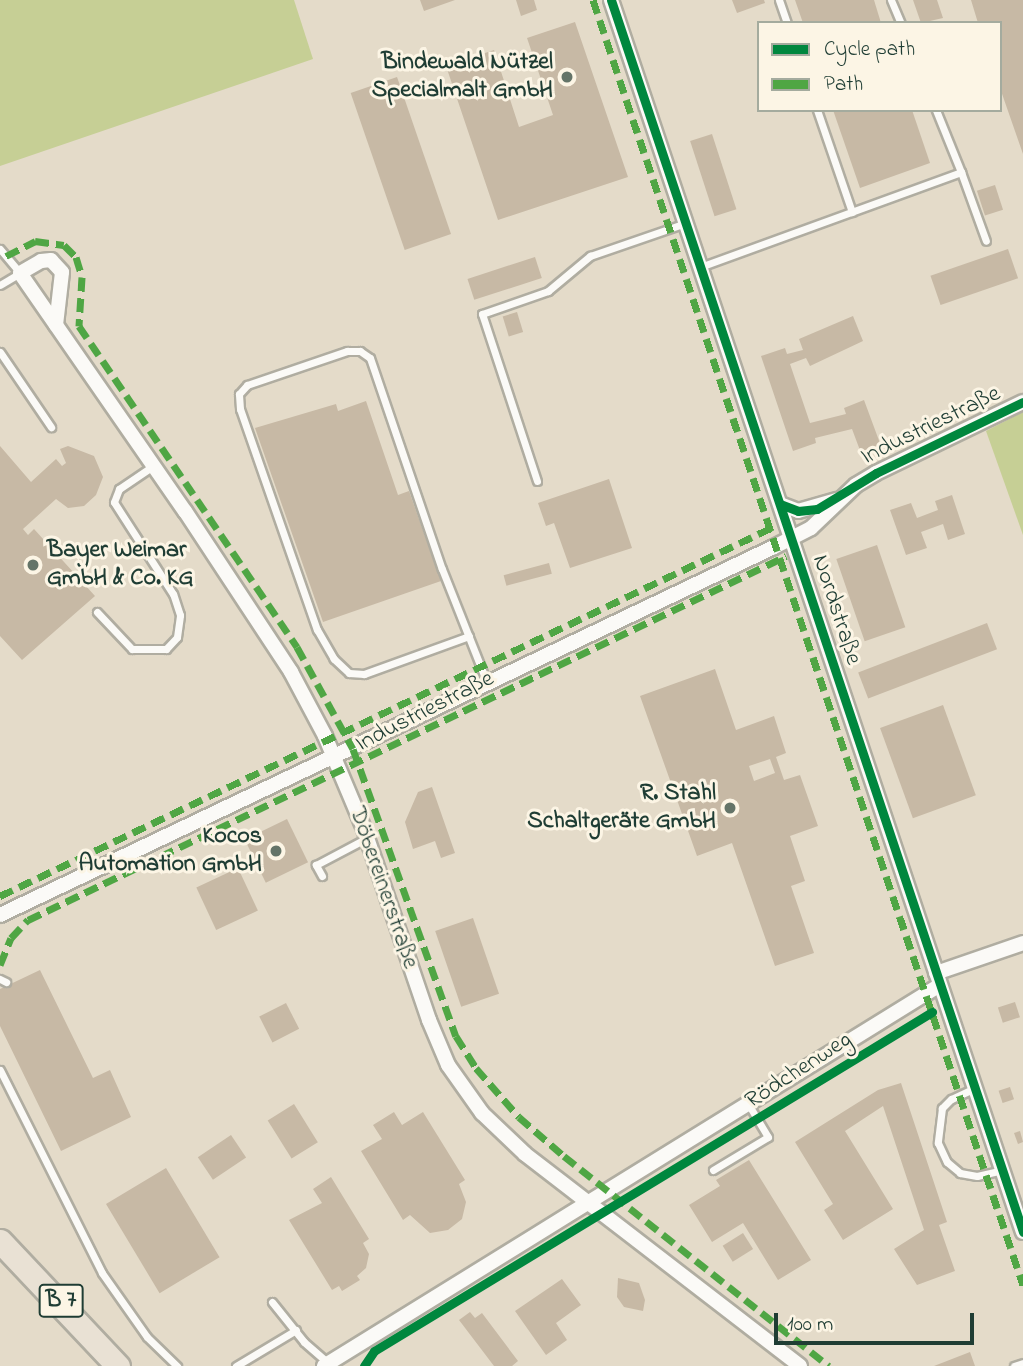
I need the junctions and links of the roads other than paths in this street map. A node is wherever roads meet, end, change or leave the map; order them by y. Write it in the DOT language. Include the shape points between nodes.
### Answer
graph roads {
  1 [pos="611,0"];
  2 [pos="779,0"];
  3 [pos="891,0"];
  4 [pos="785,21"];
  5 [pos="900,21"];
  6 [pos="818,112"];
  7 [pos="937,112"];
  8 [pos="961,172"];
  9 [pos="852,212"];
  10 [pos="686,223"];
  11 [pos="986,241"];
  12 [pos="0,249"];
  13 [pos="700,267"];
  14 [pos="20,273"];
  15 [pos="0,285"];
  16 [pos="56,324"];
  17 [pos="0,352"];
  18 [pos="1023,402"];
  19 [pos="51,427"];
  20 [pos="154,465"];
  21 [pos="537,481"];
  22 [pos="842,498"];
  23 [pos="780,504"];
  24 [pos="791,537"];
  25 [pos="97,612"];
  26 [pos="469,636"];
  27 [pos="486,680"];
  28 [pos="337,757"];
  29 [pos="368,838"];
  30 [pos="322,876"];
  31 [pos="0,915"];
  32 [pos="1023,943"];
  33 [pos="938,979"];
  34 [pos="0,1070"];
  35 [pos="975,1088"];
  36 [pos="748,1104"];
  37 [pos="713,1170"];
  38 [pos="1002,1170"];
  39 [pos="590,1205"];
  40 [pos="1023,1233"];
  41 [pos="0,1241"];
  42 [pos="272,1302"];
  43 [pos="296,1331"];
  44 [pos="332,1363"];
  45 [pos="1023,1363"];
  46 [pos="118,1366"];
  47 [pos="177,1366"];
  48 [pos="236,1366"];
  49 [pos="800,1366"];
  50 [pos="1014,1366"];
  1 -- 10 [label="street, Nordstraße"];
  2 -- 4 [label="lane"];
  3 -- 5 [label="lane"];
  6 -- 9 [label="lane"];
  7 -- 8 [label="lane"];
  8 -- 9 [label="lane"];
  8 -- 11 [label="lane"];
  9 -- 13 [label="lane"];
  10 -- 13 [label="street, Nordstraße"];
  10 -- 21 [label="lane" via="590,256 548,291 482,314"];
  12 -- 14 [label="lane"];
  13 -- 23 [label="street, Nordstraße"];
  14 -- 15 [label="lane"];
  14 -- 16 [label="street, Döbereinerstraße"];
  14 -- 16 [label="street" via="41,261 58,266 63,278"];
  16 -- 20 [label="street, Döbereinerstraße"];
  17 -- 19 [label="lane"];
  18 -- 22 [label="street, Industriestraße" via="876,473"];
  20 -- 25 [label="lane" via="119,489 114,502 173,594 180,615 177,637 166,649 132,649"];
  20 -- 28 [label="street, Döbereinerstraße" via="291,672"];
  22 -- 23 [label="street, Industriestraße" via="798,511"];
  22 -- 24 [label="street, Industriestraße" via="829,514"];
  23 -- 24 [label="street, Nordstraße"];
  24 -- 27 [label="street, Industriestraße"];
  24 -- 33 [label="street, Nordstraße"];
  26 -- 26 [label="lane" via="364,674 349,673 334,659 317,630 240,409 239,394 247,385 347,351 360,351 370,358"];
  26 -- 27 [label="lane"];
  27 -- 28 [label="street, Industriestraße"];
  28 -- 29 [label="street, Döbereinerstraße"];
  28 -- 31 [label="street, Industriestraße"];
  29 -- 30 [label="lane" via="316,865"];
  29 -- 39 [label="street, Döbereinerstraße" via="448,1065 482,1113"];
  32 -- 33 [label="street, Rödchenweg"];
  33 -- 35 [label="street, Nordstraße"];
  33 -- 36 [label="street, Rödchenweg"];
  34 -- 47 [label="lane" via="102,1273 147,1337"];
  35 -- 38 [label="street, Nordstraße"];
  35 -- 38 [label="lane" via="942,1108 937,1143 947,1162 960,1173 977,1176"];
  36 -- 37 [label="lane" via="768,1137"];
  36 -- 39 [label="street, Rödchenweg"];
  38 -- 40 [label="street, Nordstraße"];
  39 -- 44 [label="street, Rödchenweg"];
  39 -- 49 [label="street, Döbereinerstraße"];
  41 -- 46 [label="main road, B 7"];
  42 -- 43 [label="lane"];
  43 -- 44 [label="lane"];
  43 -- 48 [label="lane"];
  45 -- 50 [label="lane"];
}
